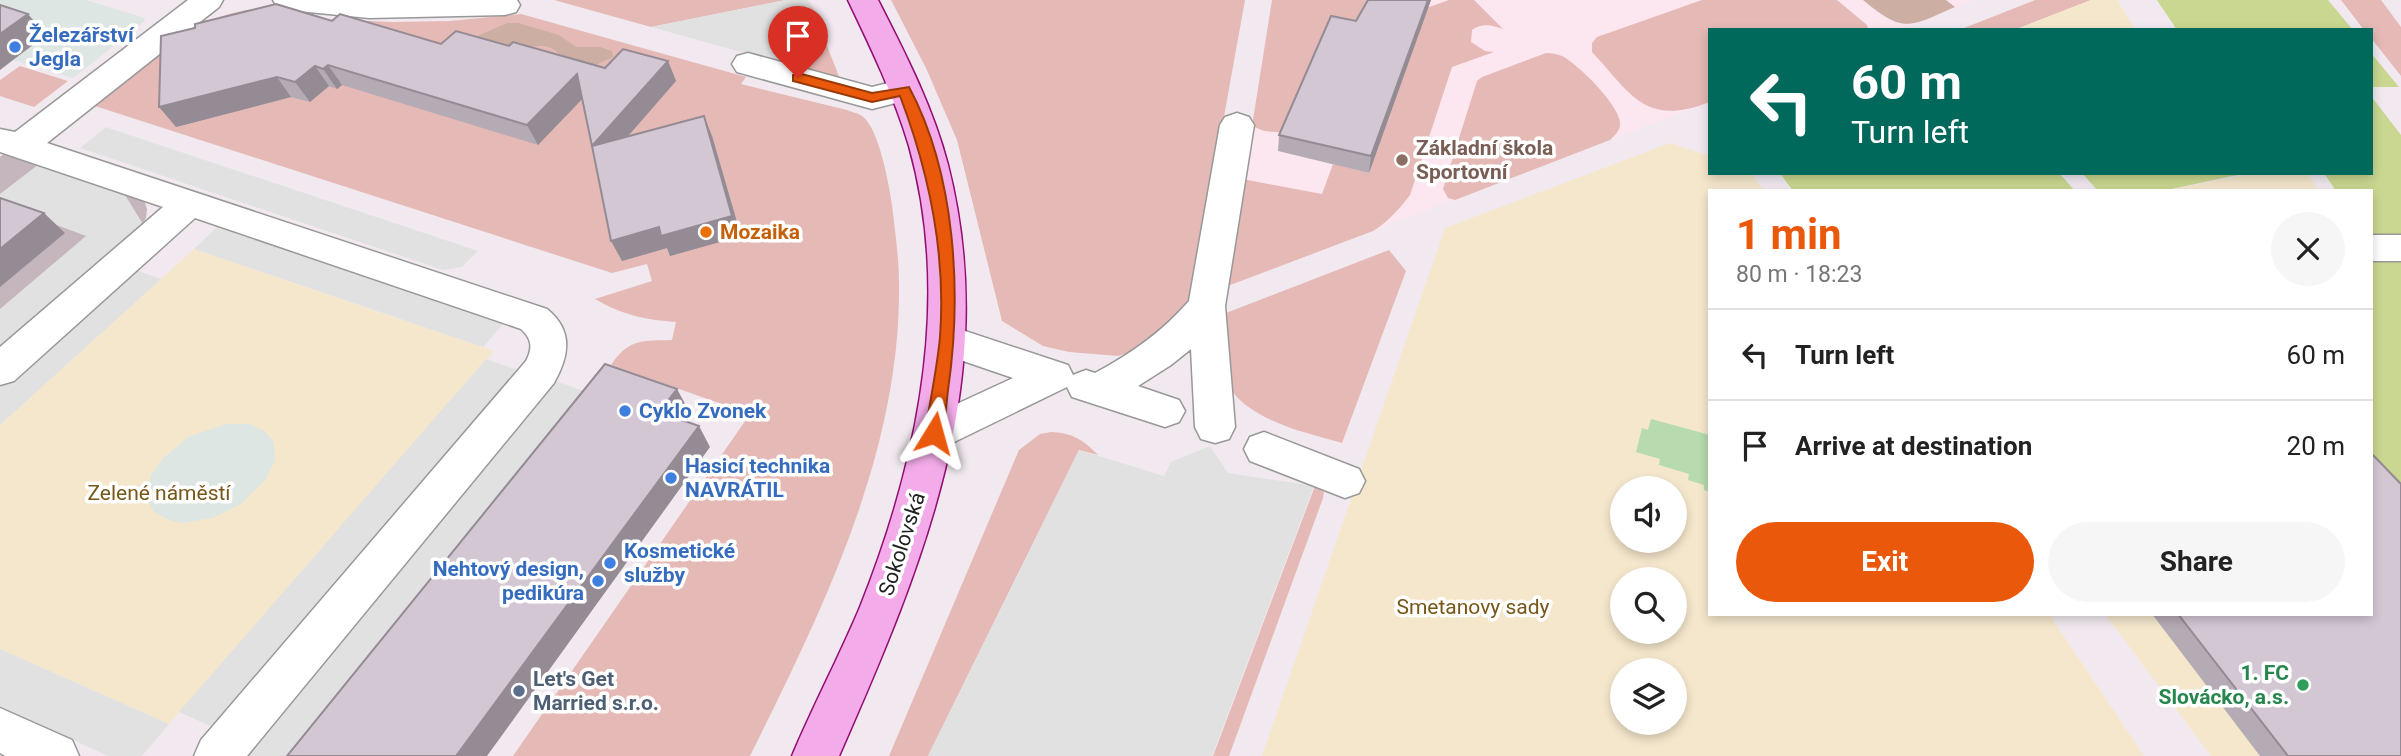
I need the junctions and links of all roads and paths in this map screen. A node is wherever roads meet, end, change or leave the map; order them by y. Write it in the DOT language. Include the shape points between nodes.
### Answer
graph roads {
  1 [pos="208,0"];
  2 [pos="288,0"];
  3 [pos="863,0"];
  4 [pos="505,5"];
  5 [pos="748,64"];
  6 [pos="888,94"];
  7 [pos="1237,125"];
  8 [pos="10,143"];
  9 [pos="191,202"];
  10 [pos="2373,248"];
  11 [pos="2401,248"];
  12 [pos="1207,306"];
  13 [pos="947,340"];
  14 [pos="0,370"];
  15 [pos="1054,376"];
  16 [pos="1098,390"];
  17 [pos="1165,411"];
  18 [pos="1215,428"];
  19 [pos="934,433"];
  20 [pos="1264,449"];
  21 [pos="1345,481"];
  22 [pos="0,730"];
  23 [pos="56,756"];
  24 [pos="217,756"];
  25 [pos="815,756"];
  1 -- 8 [label="street"];
  2 -- 4 [label="street" via="325,7 405,10"];
  3 -- 6 [label="main road, Sokolovská"];
  5 -- 6 [label="street"];
  6 -- 13 [label="main road, Sokolovská" via="924,141 938,197 947,269"];
  7 -- 12 [label="street"];
  8 -- 9 [label="street"];
  9 -- 14 [label="street"];
  9 -- 24 [label="street" via="534,318 544,328 551,351 540,372"];
  10 -- 11 [label="street"];
  12 -- 16 [label="street" via="1164,353"];
  12 -- 18 [label="street"];
  13 -- 15 [label="street"];
  13 -- 19 [label="main road, Sokolovská"];
  15 -- 16 [label="street"];
  15 -- 19 [label="street"];
  16 -- 17 [label="street"];
  19 -- 25 [label="main road, Sokolovská" via="890,584"];
  20 -- 21 [label="street"];
  22 -- 23 [label="street"];
}
